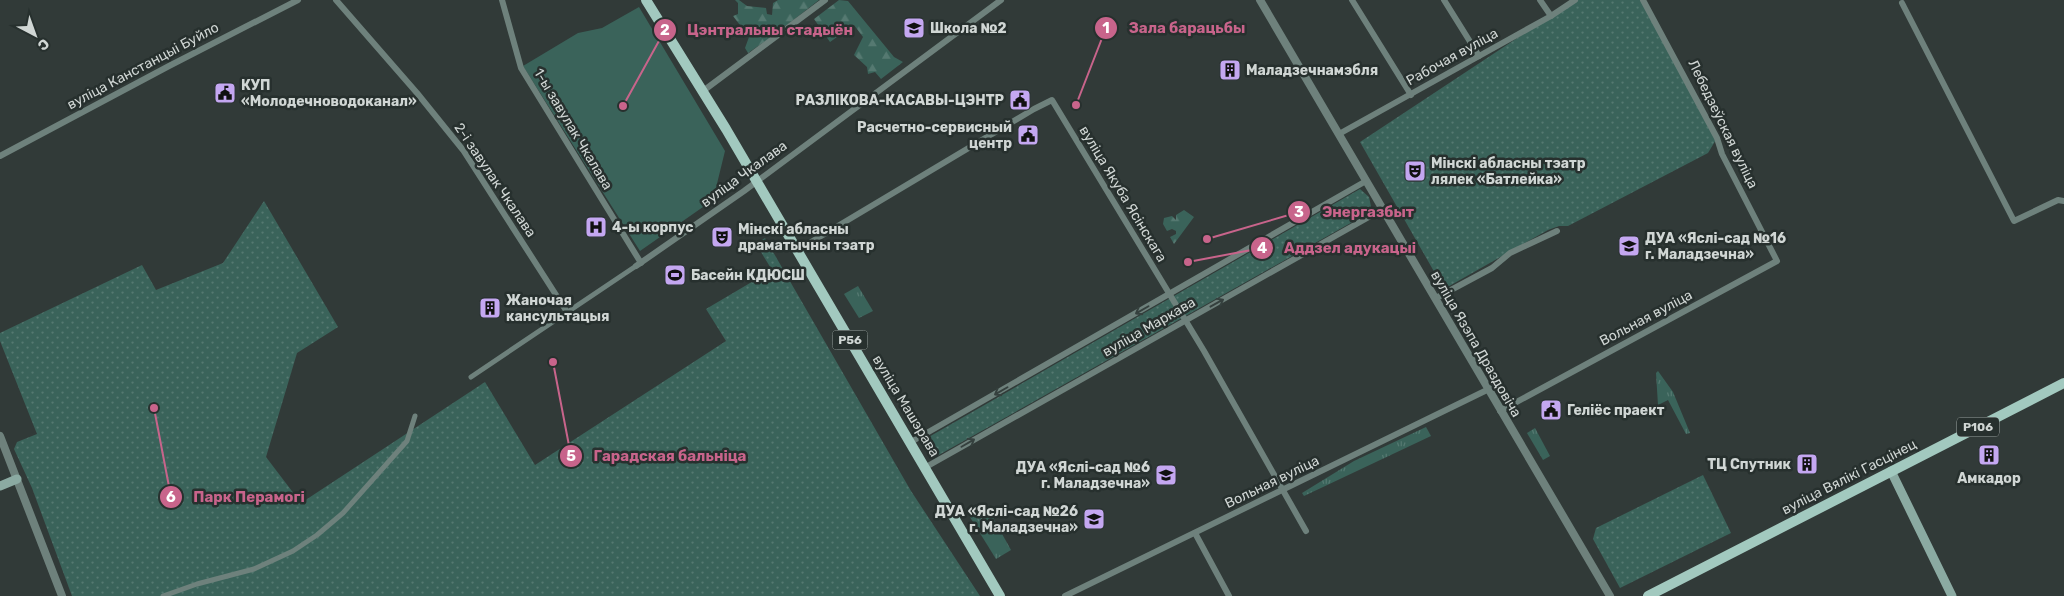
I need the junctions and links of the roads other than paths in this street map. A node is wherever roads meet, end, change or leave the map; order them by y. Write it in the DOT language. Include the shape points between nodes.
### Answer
graph roads {
  1 [pos="298,0"];
  2 [pos="336,0"];
  3 [pos="502,0"];
  4 [pos="646,0"];
  5 [pos="825,0"];
  6 [pos="1001,0"];
  7 [pos="1260,0"];
  8 [pos="1352,0"];
  9 [pos="1444,0"];
  10 [pos="1540,0"];
  11 [pos="1575,0"];
  12 [pos="1643,0"];
  13 [pos="1902,3"];
  14 [pos="1551,16"];
  15 [pos="1479,56"];
  16 [pos="703,91"];
  17 [pos="1411,95"];
  18 [pos="1339,134"];
  19 [pos="0,156"];
  20 [pos="1366,181"];
  21 [pos="756,182"];
  22 [pos="2064,201"];
  23 [pos="1383,209"];
  24 [pos="1557,231"];
  25 [pos="796,251"];
  26 [pos="1778,261"];
  27 [pos="638,264"];
  28 [pos="1169,295"];
  29 [pos="1436,298"];
  30 [pos="567,312"];
  31 [pos="1185,321"];
  32 [pos="472,377"];
  33 [pos="2064,383"];
  34 [pos="1489,390"];
  35 [pos="1500,410"];
  36 [pos="415,416"];
  37 [pos="0,436"];
  38 [pos="911,442"];
  39 [pos="926,467"];
  40 [pos="1892,471"];
  41 [pos="17,479"];
  42 [pos="0,486"];
  43 [pos="1284,490"];
  44 [pos="1306,532"];
  45 [pos="1195,533"];
  46 [pos="62,596"];
  47 [pos="163,596"];
  48 [pos="1000,596"];
  49 [pos="1065,596"];
  50 [pos="1230,596"];
  51 [pos="1610,596"];
  52 [pos="1648,596"];
  53 [pos="1952,596"];
  1 -- 19 [label="street, вуліца Канстанцыі Буйло"];
  2 -- 30 [label="street, 2-і завулак Чкалава" via="463,150"];
  3 -- 27 [label="street, 1-ы завулак Чкалава" via="521,68"];
  4 -- 16 [label="main road, вуліца Машэрава / Р56"];
  5 -- 16 [label="street"];
  6 -- 21 [label="street, вуліца Чкалава"];
  7 -- 18 [label="street, вуліца Язэпа Драздовіча"];
  8 -- 17 [label="street"];
  9 -- 15 [label="street"];
  10 -- 14 [label="street"];
  11 -- 14 [label="street, Рабочая вуліца"];
  12 -- 26 [label="street, Лебедзеўская вуліца"];
  13 -- 22 [label="street" via="2014,222 2058,200"];
  14 -- 15 [label="street, Рабочая вуліца"];
  15 -- 17 [label="street, Рабочая вуліца"];
  16 -- 21 [label="main road, вуліца Машэрава / Р56"];
  17 -- 18 [label="street, Рабочая вуліца"];
  18 -- 20 [label="street, вуліца Язэпа Драздовіча"];
  20 -- 23 [label="street, вуліца Язэпа Драздовіча"];
  20 -- 28 [label="street, вуліца Маркава"];
  21 -- 25 [label="main road, вуліца Машэрава / Р56"];
  21 -- 27 [label="street, вуліца Чкалава"];
  23 -- 29 [label="street, вуліца Язэпа Драздовіча"];
  31 -- 23 [label="street, вуліца Маркава, one-way"];
  24 -- 29 [label="street" via="1510,252 1492,268"];
  25 -- 28 [label="street, вуліца Якуба Ясінскага" via="1052,100"];
  25 -- 38 [label="main road, вуліца Машэрава / Р56"];
  26 -- 35 [label="street, Вольная вуліца"];
  27 -- 30 [label="street, вуліца Чкалава"];
  28 -- 31 [label="street, вуліца Якуба Ясінскага"];
  28 -- 38 [label="street, вуліца Маркава, one-way"];
  29 -- 34 [label="street, вуліца Язэпа Драздовіча"];
  30 -- 32 [label="street, вуліца Чкалава"];
  39 -- 31 [label="street, вуліца Маркава, one-way"];
  31 -- 43 [label="street, вуліца Якуба Ясінскага"];
  33 -- 40 [label="main road, вуліца Вялікі Гасцінец / Р106"];
  34 -- 35 [label="street, вуліца Язэпа Драздовіча"];
  34 -- 43 [label="street, Вольная вуліца"];
  35 -- 51 [label="street, вуліца Язэпа Драздовіча"];
  36 -- 47 [label="street" via="407,441 343,513 317,535 293,552 254,569"];
  37 -- 41 [label="street"];
  38 -- 39 [label="main road, вуліца Машэрава / Р56"];
  39 -- 48 [label="main road, вуліца Машэрава / Р56"];
  40 -- 52 [label="main road, вуліца Вялікі Гасцінец / Р106"];
  40 -- 53 [label="main road"];
  41 -- 42 [label="main road"];
  41 -- 46 [label="street"];
  43 -- 44 [label="street, вуліца Якуба Ясінскага"];
  43 -- 45 [label="street, Вольная вуліца"];
  45 -- 49 [label="street, Вольная вуліца"];
  45 -- 50 [label="street"];
}
